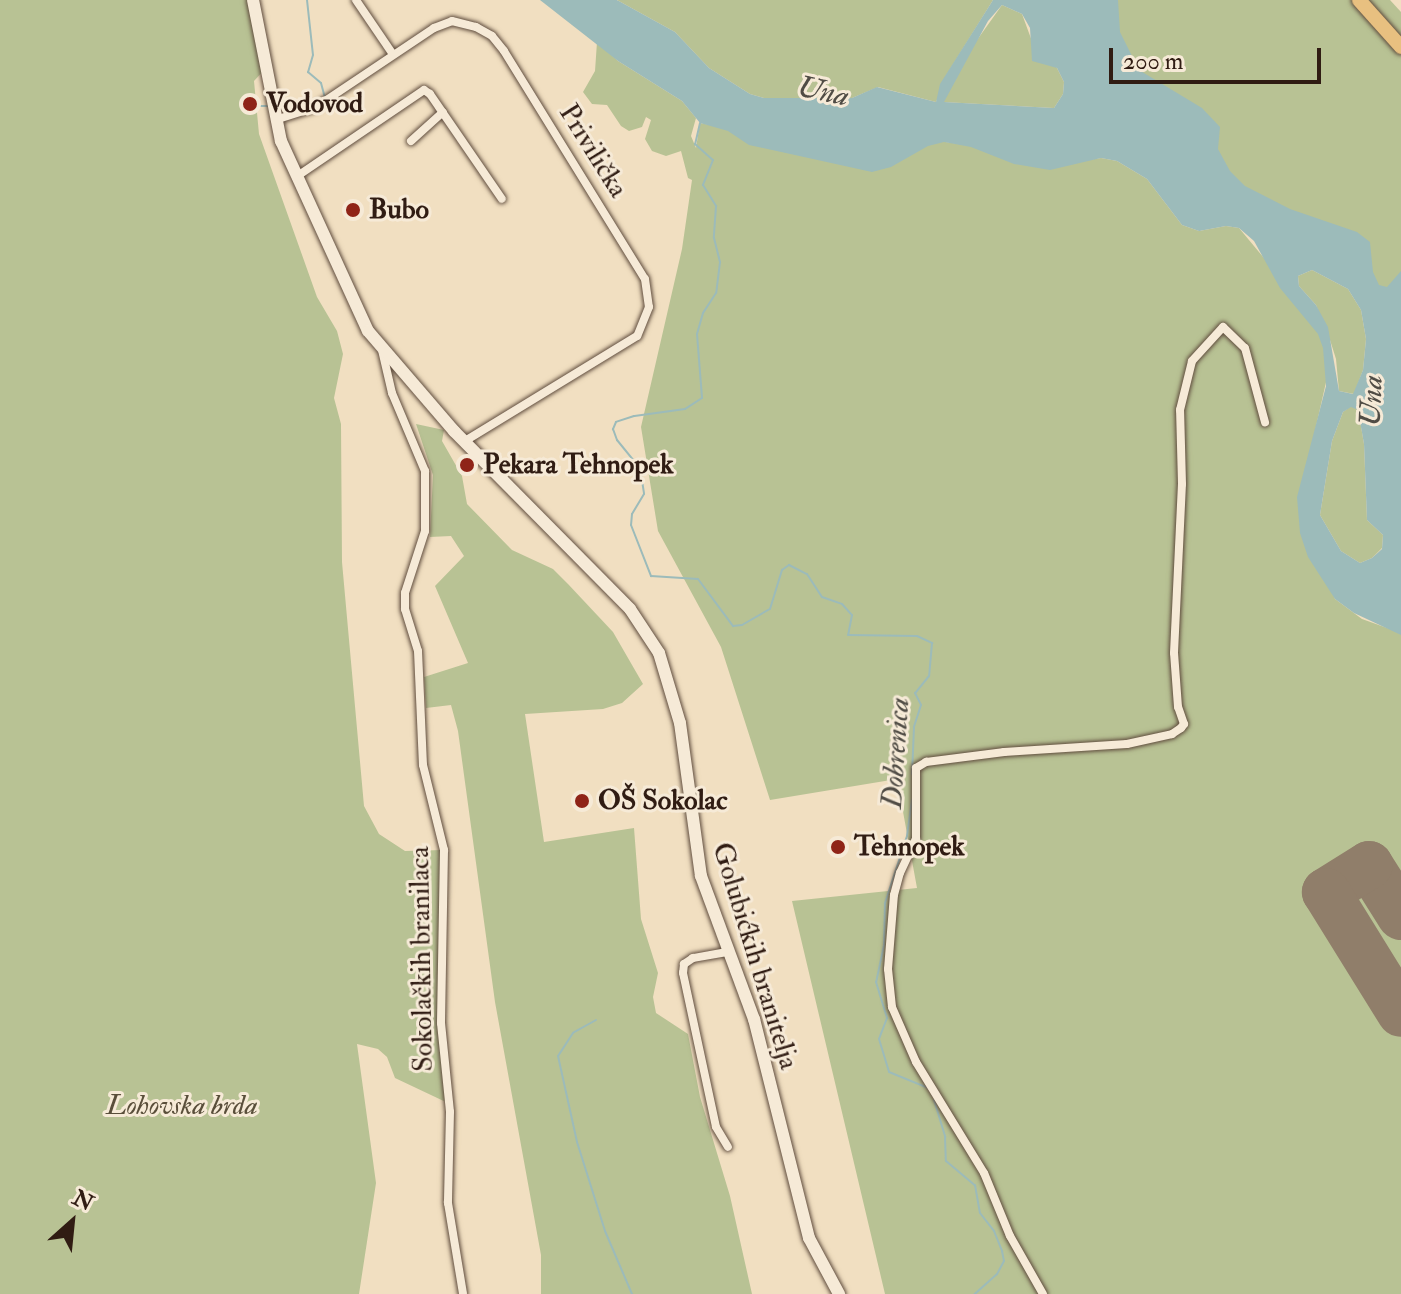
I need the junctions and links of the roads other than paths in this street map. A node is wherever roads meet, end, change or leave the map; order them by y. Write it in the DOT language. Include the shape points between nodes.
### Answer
graph roads {
  1 [pos="253,0"];
  2 [pos="356,0"];
  3 [pos="1359,0"];
  4 [pos="1401,47"];
  5 [pos="392,53"];
  6 [pos="443,112"];
  7 [pos="275,120"];
  8 [pos="411,141"];
  9 [pos="295,177"];
  10 [pos="502,199"];
  11 [pos="382,349"];
  12 [pos="1265,422"];
  13 [pos="465,441"];
  14 [pos="727,952"];
  15 [pos="728,1147"];
  16 [pos="463,1294"];
  17 [pos="839,1294"];
  18 [pos="1043,1294"];
  1 -- 7 [label="street, Golubićkih branitelja"];
  2 -- 5 [label="street"];
  3 -- 4 [label="main road"];
  5 -- 7 [label="street, Privilička" via="316,107"];
  5 -- 13 [label="street, Privilička" via="452,21 469,23 492,36 649,289 646,319 630,342"];
  6 -- 8 [label="street"];
  6 -- 9 [label="street" via="430,94 419,92"];
  6 -- 10 [label="street"];
  7 -- 9 [label="street, Golubićkih branitelja"];
  9 -- 11 [label="street, Golubićkih branitelja" via="362,319"];
  11 -- 13 [label="street, Golubićkih branitelja"];
  11 -- 16 [label="street, Sokolačkih branilaca" via="386,374 425,471 425,531 405,609 418,651 423,765 444,850 441,1023 451,1113 448,1203"];
  12 -- 18 [label="street" via="1245,348 1223,327 1192,361 1180,410 1174,653 1184,724 1179,731 1127,744 1004,752 926,762 916,768 916,839 894,895 888,969 892,1007 916,1062 984,1173 1010,1236"];
  13 -- 14 [label="street, Golubićkih branitelja" via="620,598 659,653 680,723 701,876"];
  14 -- 15 [label="street" via="693,958 684,964 683,973 716,1127"];
  14 -- 17 [label="street, Golubićkih branitelja" via="754,1019 809,1238"];
}
